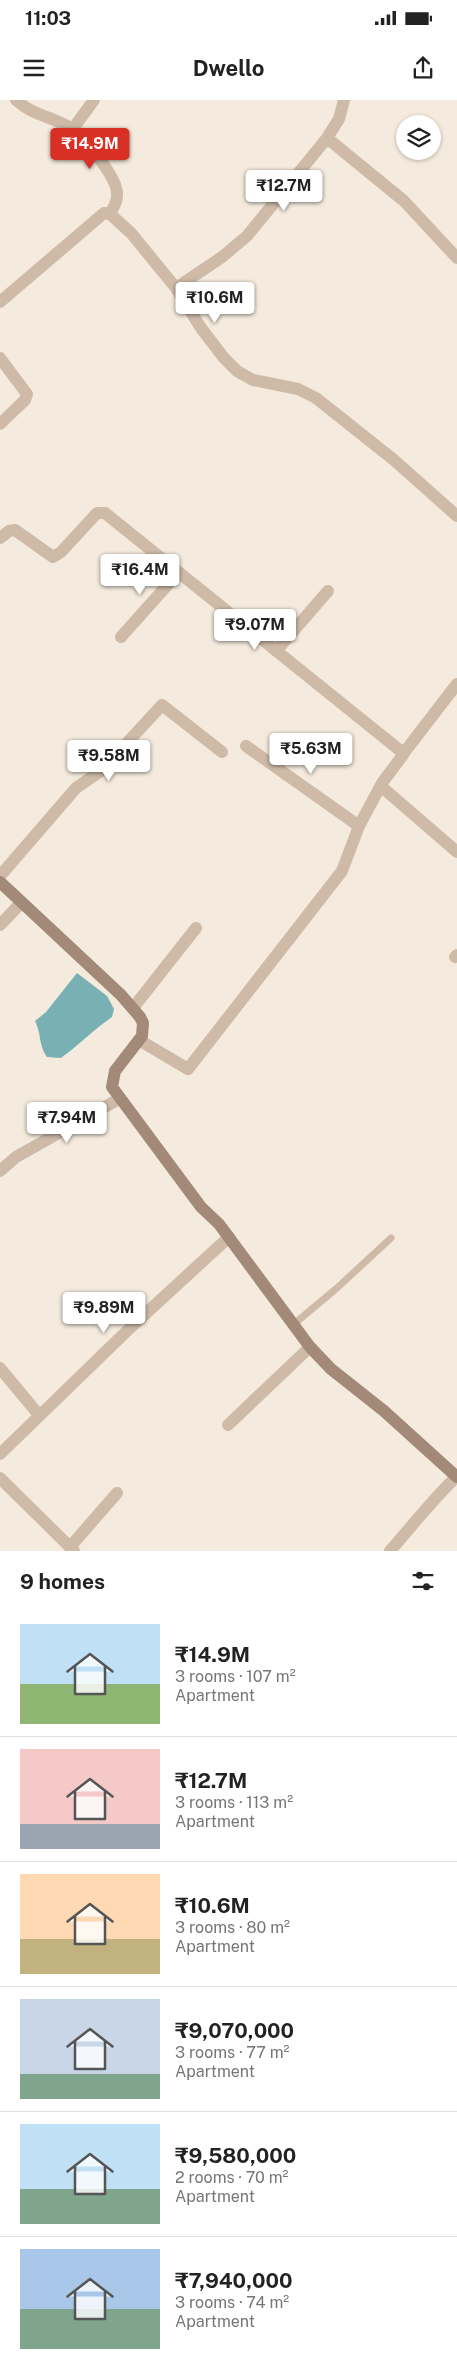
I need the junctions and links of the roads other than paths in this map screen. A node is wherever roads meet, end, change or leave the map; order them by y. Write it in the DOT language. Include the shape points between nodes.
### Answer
graph roads {
  1 [pos="16,100"];
  2 [pos="94,100"];
  3 [pos="344,100"];
  4 [pos="72,130"];
  5 [pos="327,138"];
  6 [pos="110,214"];
  7 [pos="457,258"];
  8 [pos="176,288"];
  9 [pos="0,302"];
  10 [pos="0,358"];
  11 [pos="0,424"];
  12 [pos="457,516"];
  13 [pos="0,538"];
  14 [pos="179,572"];
  15 [pos="328,591"];
  16 [pos="121,636"];
  17 [pos="276,651"];
  18 [pos="457,684"];
  19 [pos="246,746"];
  20 [pos="222,752"];
  21 [pos="403,754"];
  22 [pos="381,785"];
  23 [pos="359,826"];
  24 [pos="457,852"];
  25 [pos="0,876"];
  26 [pos="0,882"];
  27 [pos="21,903"];
  28 [pos="0,925"];
  29 [pos="196,928"];
  30 [pos="133,1008"];
  31 [pos="139,1040"];
  32 [pos="120,1098"];
  33 [pos="0,1171"];
  34 [pos="229,1237"];
  35 [pos="391,1238"];
  36 [pos="294,1324"];
  37 [pos="310,1347"];
  38 [pos="0,1368"];
  39 [pos="39,1415"];
  40 [pos="228,1425"];
  41 [pos="0,1454"];
  42 [pos="457,1477"];
  43 [pos="0,1478"];
  44 [pos="117,1493"];
  45 [pos="72,1549"];
  46 [pos="390,1551"];
  1 -- 4 [label="street" via="39,116"];
  2 -- 4 [label="street"];
  3 -- 5 [label="street" via="339,119"];
  4 -- 6 [label="street" via="113,180 118,197"];
  5 -- 7 [label="street" via="404,201"];
  5 -- 8 [label="street" via="247,236"];
  6 -- 8 [label="street"];
  6 -- 9 [label="street" via="104,213"];
  8 -- 12 [label="street" via="201,328 237,372 253,380 298,389 316,398 394,460"];
  10 -- 11 [label="street" via="27,394 25,400"];
  13 -- 14 [label="street" via="15,530 53,557 101,512"];
  14 -- 16 [label="street"];
  14 -- 17 [label="street"];
  15 -- 17 [label="street"];
  17 -- 21 [label="street"];
  18 -- 21 [label="street"];
  19 -- 23 [label="street"];
  20 -- 25 [label="street" via="162,705 102,770 76,788"];
  21 -- 22 [label="street"];
  22 -- 23 [label="street"];
  22 -- 24 [label="street"];
  23 -- 31 [label="street" via="342,871 188,1069"];
  26 -- 27 [label="main road"];
  27 -- 28 [label="street"];
  27 -- 30 [label="main road"];
  29 -- 30 [label="street"];
  30 -- 31 [label="main road" via="143,1023"];
  31 -- 32 [label="main road" via="122,1060 114,1076 112,1087"];
  32 -- 33 [label="street" via="16,1157"];
  32 -- 34 [label="main road" via="201,1207"];
  34 -- 36 [label="main road"];
  34 -- 39 [label="street"];
  35 -- 36 [label="lane"];
  36 -- 37 [label="main road"];
  37 -- 40 [label="street"];
  37 -- 42 [label="main road" via="331,1369 384,1411"];
  38 -- 39 [label="street"];
  39 -- 41 [label="street"];
  42 -- 46 [label="street" via="430,1503"];
  43 -- 45 [label="street"];
  44 -- 45 [label="street"];
}
